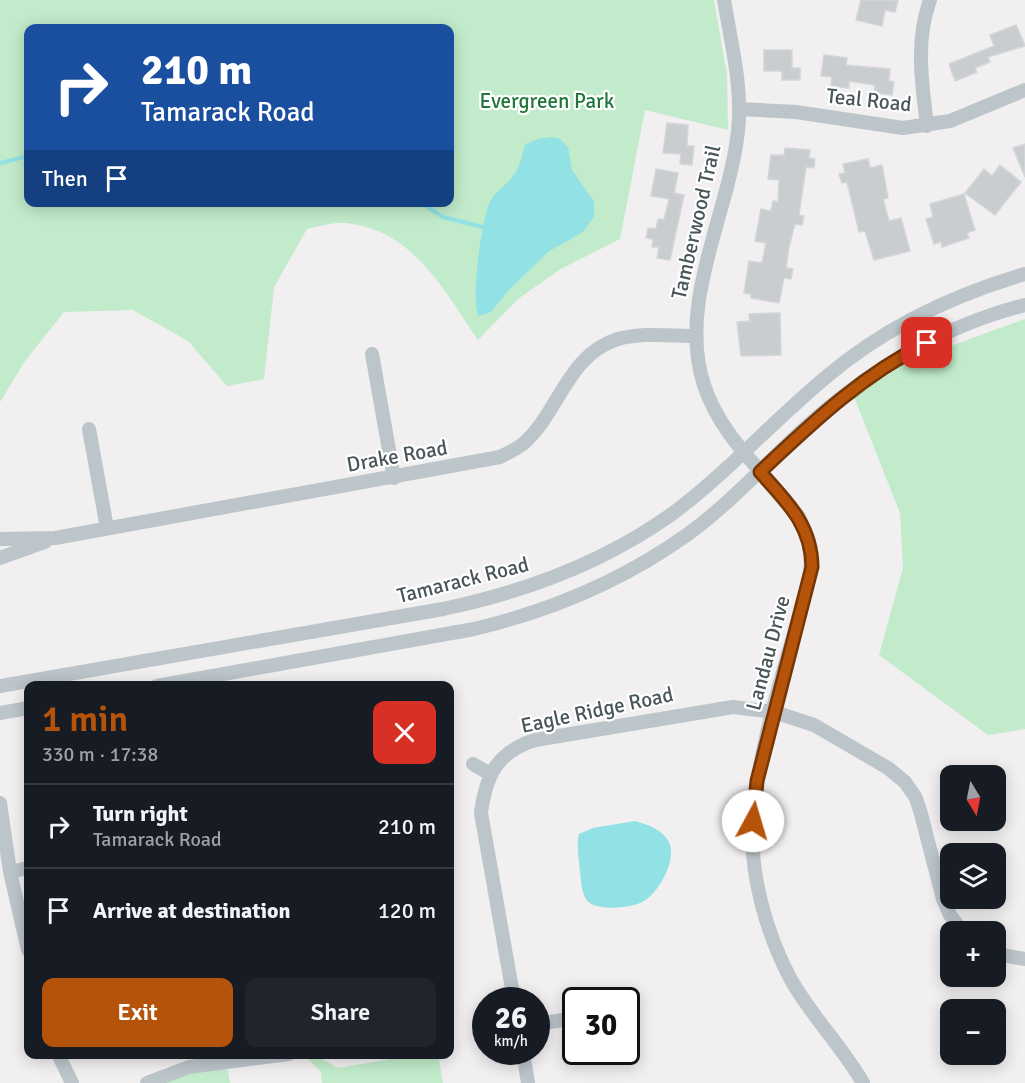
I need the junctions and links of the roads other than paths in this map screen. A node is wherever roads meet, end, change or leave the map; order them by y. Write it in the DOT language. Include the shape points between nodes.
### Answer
graph roads {
  1 [pos="724,0"];
  2 [pos="930,0"];
  3 [pos="1025,90"];
  4 [pos="739,109"];
  5 [pos="927,126"];
  6 [pos="1025,274"];
  7 [pos="1025,305"];
  8 [pos="696,336"];
  9 [pos="372,354"];
  10 [pos="89,429"];
  11 [pos="743,454"];
  12 [pos="760,472"];
  13 [pos="394,478"];
  14 [pos="107,528"];
  15 [pos="56,538"];
  16 [pos="0,539"];
  17 [pos="0,558"];
  18 [pos="29,681"];
  19 [pos="185,681"];
  20 [pos="24,682"];
  21 [pos="0,686"];
  22 [pos="24,709"];
  23 [pos="774,712"];
  24 [pos="0,713"];
  25 [pos="473,764"];
  26 [pos="490,774"];
  27 [pos="0,803"];
  28 [pos="24,869"];
  29 [pos="10,872"];
  30 [pos="955,921"];
  31 [pos="24,933"];
  32 [pos="1006,956"];
  33 [pos="1025,959"];
  34 [pos="512,987"];
  35 [pos="60,1059"];
  36 [pos="251,1059"];
  37 [pos="525,1065"];
  38 [pos="72,1083"];
  39 [pos="147,1083"];
  40 [pos="528,1083"];
  41 [pos="863,1083"];
  1 -- 4 [label="street, Tamberwood Trail"];
  2 -- 5 [label="street" via="920,66"];
  3 -- 5 [label="street, Teal Road" via="950,121"];
  4 -- 5 [label="street, Teal Road" via="796,112 903,128"];
  4 -- 8 [label="street, Tamberwood Trail" via="731,176 700,290"];
  6 -- 11 [label="street, Tamarack Road" via="940,305 855,354 792,406"];
  7 -- 12 [label="street" via="953,331 887,365 815,419"];
  8 -- 11 [label="street, Tamberwood Trail" via="704,385"];
  8 -- 13 [label="street, Drake Road" via="634,336 607,343 584,361 534,432 512,451 488,461"];
  9 -- 13 [label="street"];
  10 -- 14 [label="street"];
  11 -- 12 [label="street, Tamberwood Trail"];
  11 -- 18 [label="street, Tamarack Road" via="672,513 624,544 570,571 514,592 443,609"];
  12 -- 19 [label="street" via="714,514 667,548 617,577 551,607 474,630"];
  12 -- 23 [label="street, Landau Drive" via="799,517 812,556"];
  13 -- 14 [label="street, Drake Road"];
  14 -- 15 [label="street, Drake Road"];
  15 -- 16 [label="street, Drake Road"];
  15 -- 17 [label="street, Drake Road"];
  20 -- 21 [label="street, Tamarack Road"];
  22 -- 24 [label="street"];
  23 -- 26 [label="street, Eagle Ridge Road" via="733,707 706,710 535,740 503,758"];
  23 -- 30 [label="street, Eagle Ridge Road" via="831,734 905,782 916,798 943,899"];
  23 -- 41 [label="street, Landau Drive" via="757,781 753,821 753,855 765,916 790,977"];
  25 -- 26 [label="street"];
  26 -- 34 [label="street, Eagle Ridge Road" via="481,813"];
  27 -- 29 [label="street"];
  28 -- 29 [label="street"];
  29 -- 31 [label="street"];
  32 -- 33 [label="street"];
  35 -- 38 [label="street"];
  36 -- 39 [label="street" via="189,1067"];
  37 -- 40 [label="street"];
}
